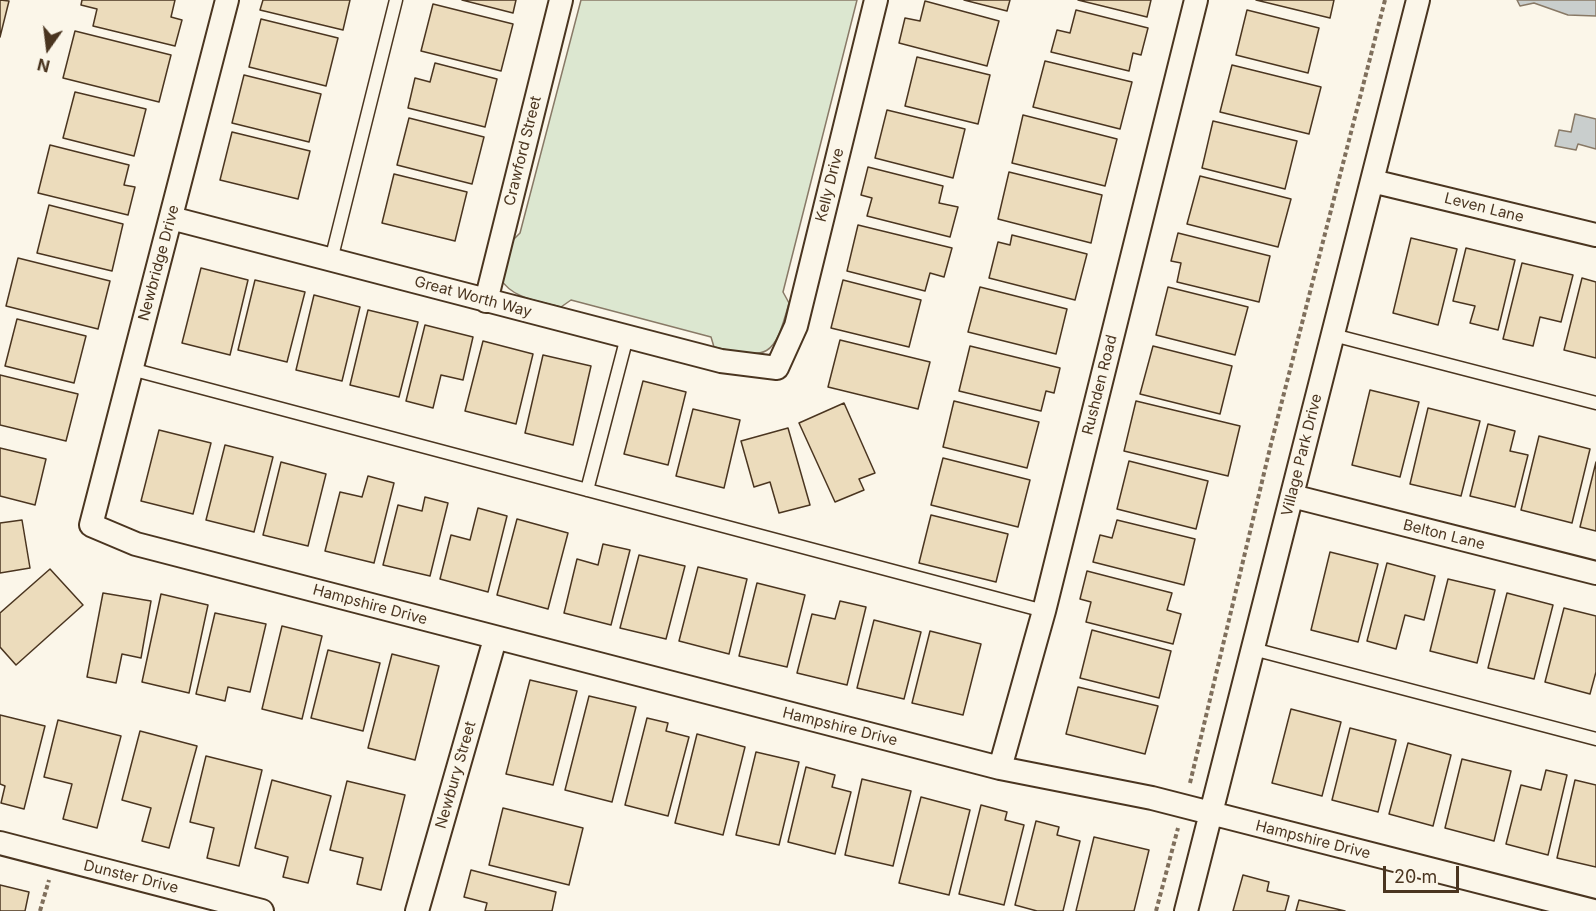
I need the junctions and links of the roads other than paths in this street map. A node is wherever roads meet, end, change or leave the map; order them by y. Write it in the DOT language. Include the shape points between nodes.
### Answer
graph roads {
  1 [pos="226,0"];
  2 [pos="396,0"];
  3 [pos="561,0"];
  4 [pos="876,0"];
  5 [pos="1196,0"];
  6 [pos="1418,0"];
  7 [pos="1372,181"];
  8 [pos="171,218"];
  9 [pos="1596,236"];
  10 [pos="331,260"];
  11 [pos="486,301"];
  12 [pos="1333,334"];
  13 [pos="627,337"];
  14 [pos="777,368"];
  15 [pos="131,369"];
  16 [pos="1596,403"];
  17 [pos="587,489"];
  18 [pos="1292,496"];
  19 [pos="91,525"];
  20 [pos="1596,573"];
  21 [pos="1044,611"];
  22 [pos="495,639"];
  23 [pos="1253,649"];
  24 [pos="1596,739"];
  25 [pos="1000,768"];
  26 [pos="1211,814"];
  27 [pos="0,843"];
  28 [pos="262,911"];
  29 [pos="417,911"];
  30 [pos="1186,911"];
  31 [pos="1594,911"];
  1 -- 8 [label="street, Newbridge Drive"];
  2 -- 10 [label="lane"];
  3 -- 11 [label="street, Crawford Street"];
  4 -- 14 [label="street, Kelly Drive" via="796,326"];
  5 -- 21 [label="street, Rushden Road"];
  6 -- 7 [label="street, Village Park Drive"];
  7 -- 9 [label="street, Leven Lane"];
  7 -- 12 [label="street, Village Park Drive"];
  8 -- 10 [label="street, Great Worth Way"];
  8 -- 15 [label="street, Newbridge Drive"];
  10 -- 11 [label="street, Great Worth Way"];
  11 -- 13 [label="street, Great Worth Way"];
  12 -- 16 [label="lane"];
  12 -- 18 [label="street, Village Park Drive"];
  13 -- 14 [label="street, Great Worth Way" via="721,361"];
  13 -- 17 [label="lane"];
  15 -- 17 [label="lane"];
  15 -- 19 [label="street, Newbridge Drive"];
  17 -- 21 [label="lane"];
  18 -- 20 [label="street, Belton Lane"];
  18 -- 23 [label="street, Village Park Drive"];
  19 -- 22 [label="street, Hampshire Drive" via="136,544"];
  21 -- 25 [label="street, Rushden Road"];
  22 -- 25 [label="street, Hampshire Drive"];
  22 -- 29 [label="street, Newbury Street"];
  23 -- 24 [label="lane"];
  23 -- 26 [label="street, Village Park Drive"];
  25 -- 26 [label="street, Hampshire Drive" via="1106,788"];
  26 -- 30 [label="street, Village Park Drive"];
  26 -- 31 [label="street, Hampshire Drive"];
  27 -- 28 [label="street, Dunster Drive"];
}
